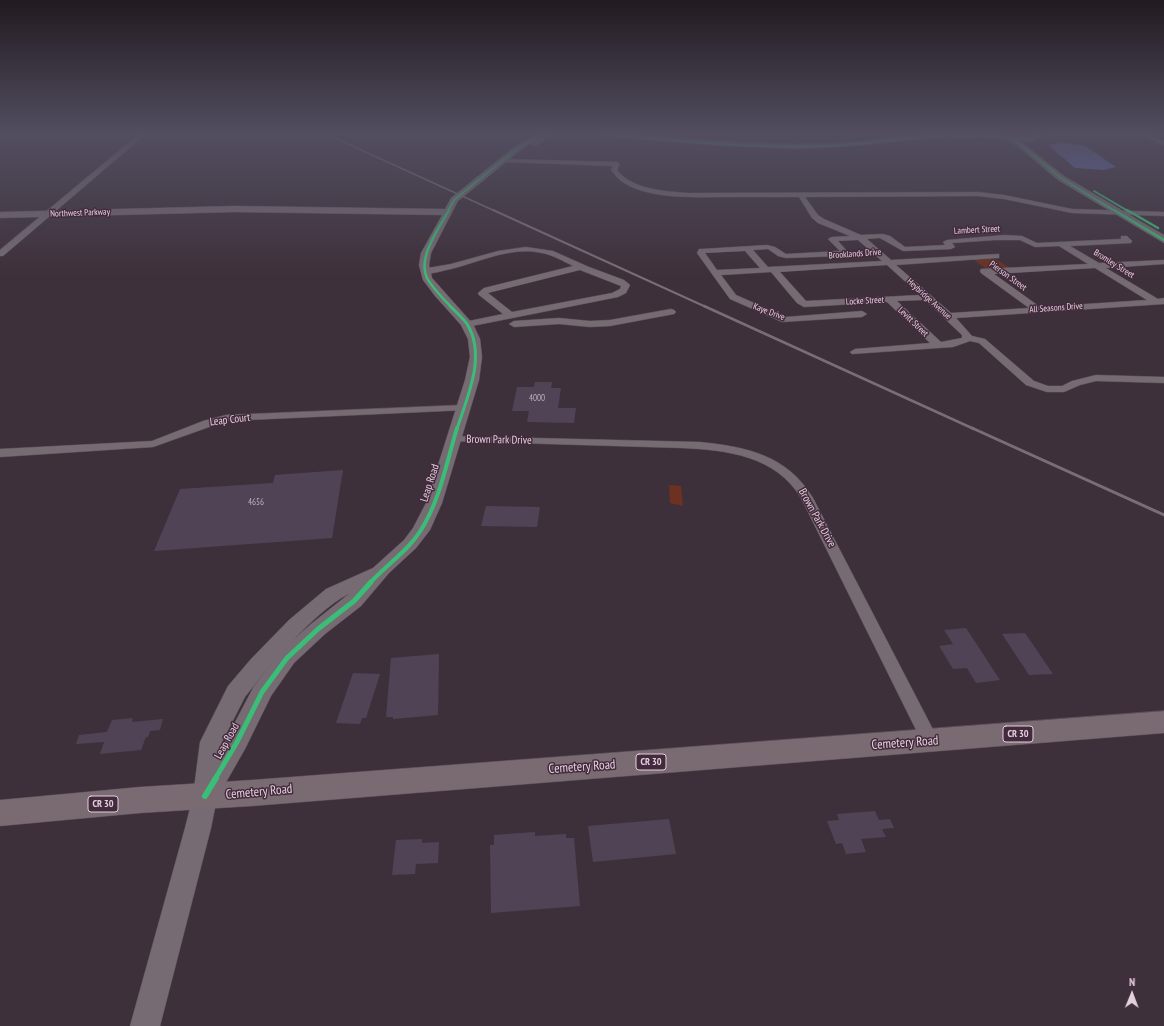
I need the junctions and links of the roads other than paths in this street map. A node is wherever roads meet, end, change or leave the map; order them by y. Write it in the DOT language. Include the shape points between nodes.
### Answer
graph roads {
  1 [pos="87,182"];
  2 [pos="477,182"];
  3 [pos="628,182"];
  4 [pos="1067,182"];
  5 [pos="1079,182"];
  6 [pos="800,195"];
  7 [pos="448,212"];
  8 [pos="1117,213"];
  9 [pos="1132,213"];
  10 [pos="49,214"];
  11 [pos="1164,214"];
  12 [pos="0,215"];
  13 [pos="1164,232"];
  14 [pos="860,237"];
  15 [pos="1124,238"];
  16 [pos="972,240"];
  17 [pos="1164,240"];
  18 [pos="1061,244"];
  19 [pos="747,248"];
  20 [pos="702,251"];
  21 [pos="0,254"];
  22 [pos="966,258"];
  23 [pos="1002,259"];
  24 [pos="888,262"];
  25 [pos="1164,262"];
  26 [pos="1097,266"];
  27 [pos="581,267"];
  28 [pos="770,270"];
  29 [pos="1018,270"];
  30 [pos="425,271"];
  31 [pos="987,272"];
  32 [pos="716,273"];
  33 [pos="926,297"];
  34 [pos="889,299"];
  35 [pos="1161,303"];
  36 [pos="1038,310"];
  37 [pos="671,312"];
  38 [pos="862,314"];
  39 [pos="512,316"];
  40 [pos="949,316"];
  41 [pos="469,328"];
  42 [pos="966,337"];
  43 [pos="938,345"];
  44 [pos="855,352"];
  45 [pos="1164,380"];
  46 [pos="463,408"];
  47 [pos="453,439"];
  48 [pos="0,453"];
  49 [pos="1164,722"];
  50 [pos="930,741"];
  51 [pos="205,796"];
  52 [pos="0,813"];
  53 [pos="145,1026"];
  1 -- 10 [label="street"];
  2 -- 7 [label="street" via="454,200"];
  3 -- 6 [label="street" via="651,190 675,194"];
  4 -- 8 [label="main road"];
  5 -- 9 [label="main road"];
  6 -- 8 [label="street" via="978,194 1068,211"];
  6 -- 14 [label="street, Heybridge Avenue" via="821,221"];
  7 -- 10 [label="street, Northwest Parkway" via="231,209"];
  7 -- 30 [label="street" via="426,253"];
  8 -- 9 [label="street"];
  8 -- 17 [label="main road"];
  9 -- 11 [label="street"];
  9 -- 13 [label="main road"];
  10 -- 12 [label="street, Northwest Parkway"];
  10 -- 21 [label="street"];
  14 -- 16 [label="street, Lambert Street" via="884,236 903,249 948,247 951,246 947,242"];
  14 -- 19 [label="street, Lambert Street" via="832,239 843,250 841,254 786,256 780,255 772,248"];
  14 -- 24 [label="street, Heybridge Avenue"];
  15 -- 18 [label="street, Lambert Street" via="1128,241"];
  16 -- 18 [label="street, Lambert Street" via="1016,238 1025,239 1034,245"];
  16 -- 23 [label="street, Pierson Street"];
  18 -- 26 [label="street, Bromley Street"];
  19 -- 20 [label="street, Lambert Street"];
  19 -- 28 [label="street"];
  20 -- 32 [label="street, Kaye Drive"];
  22 -- 23 [label="street, Brooklands Drive"];
  22 -- 24 [label="street, Brooklands Drive"];
  22 -- 31 [label="street, Pierson Street"];
  23 -- 29 [label="street, Pierson Street"];
  24 -- 28 [label="street, Brooklands Drive"];
  24 -- 33 [label="street, Heybridge Avenue"];
  25 -- 26 [label="street"];
  26 -- 29 [label="street"];
  26 -- 35 [label="street, Bromley Street"];
  27 -- 30 [label="street" via="551,252 521,249 441,270"];
  27 -- 39 [label="street" via="482,293"];
  27 -- 39 [label="street" via="621,282 626,285 624,291 586,302"];
  28 -- 32 [label="street, Brooklands Drive"];
  28 -- 34 [label="street, Locke Street" via="804,304"];
  29 -- 31 [label="street"];
  30 -- 41 [label="street, Leap Road" via="432,285"];
  31 -- 36 [label="street, Pierson Street"];
  32 -- 38 [label="street, Kaye Drive" via="734,297 785,320"];
  33 -- 34 [label="street, Locke Street"];
  33 -- 40 [label="street, Heybridge Avenue"];
  34 -- 43 [label="street, Levitt Street"];
  35 -- 36 [label="street, All Seasons Drive"];
  36 -- 40 [label="street, All Seasons Drive"];
  37 -- 41 [label="street" via="610,323 559,321"];
  39 -- 41 [label="street"];
  40 -- 42 [label="street, Heybridge Avenue" via="965,332"];
  41 -- 46 [label="street, Leap Road" via="475,348 475,368"];
  42 -- 43 [label="street" via="962,342"];
  42 -- 45 [label="street" via="982,341 1030,383 1047,389 1064,389 1096,378"];
  43 -- 44 [label="street"];
  46 -- 47 [label="street, Leap Road"];
  46 -- 48 [label="street, Leap Court" via="226,418 209,421 153,444"];
  47 -- 50 [label="street, Brown Park Drive" via="689,445 732,449 764,459 785,471 807,498"];
  47 -- 51 [label="street, Leap Road" via="434,503 421,530 354,601 318,629 287,658 262,692 238,742"];
  49 -- 50 [label="main road, Cemetery Road / CR 30"];
  50 -- 51 [label="main road, Cemetery Road / CR 30"];
  51 -- 52 [label="main road, Cemetery Road / CR 30"];
  51 -- 53 [label="street, Leap Road"];
}
